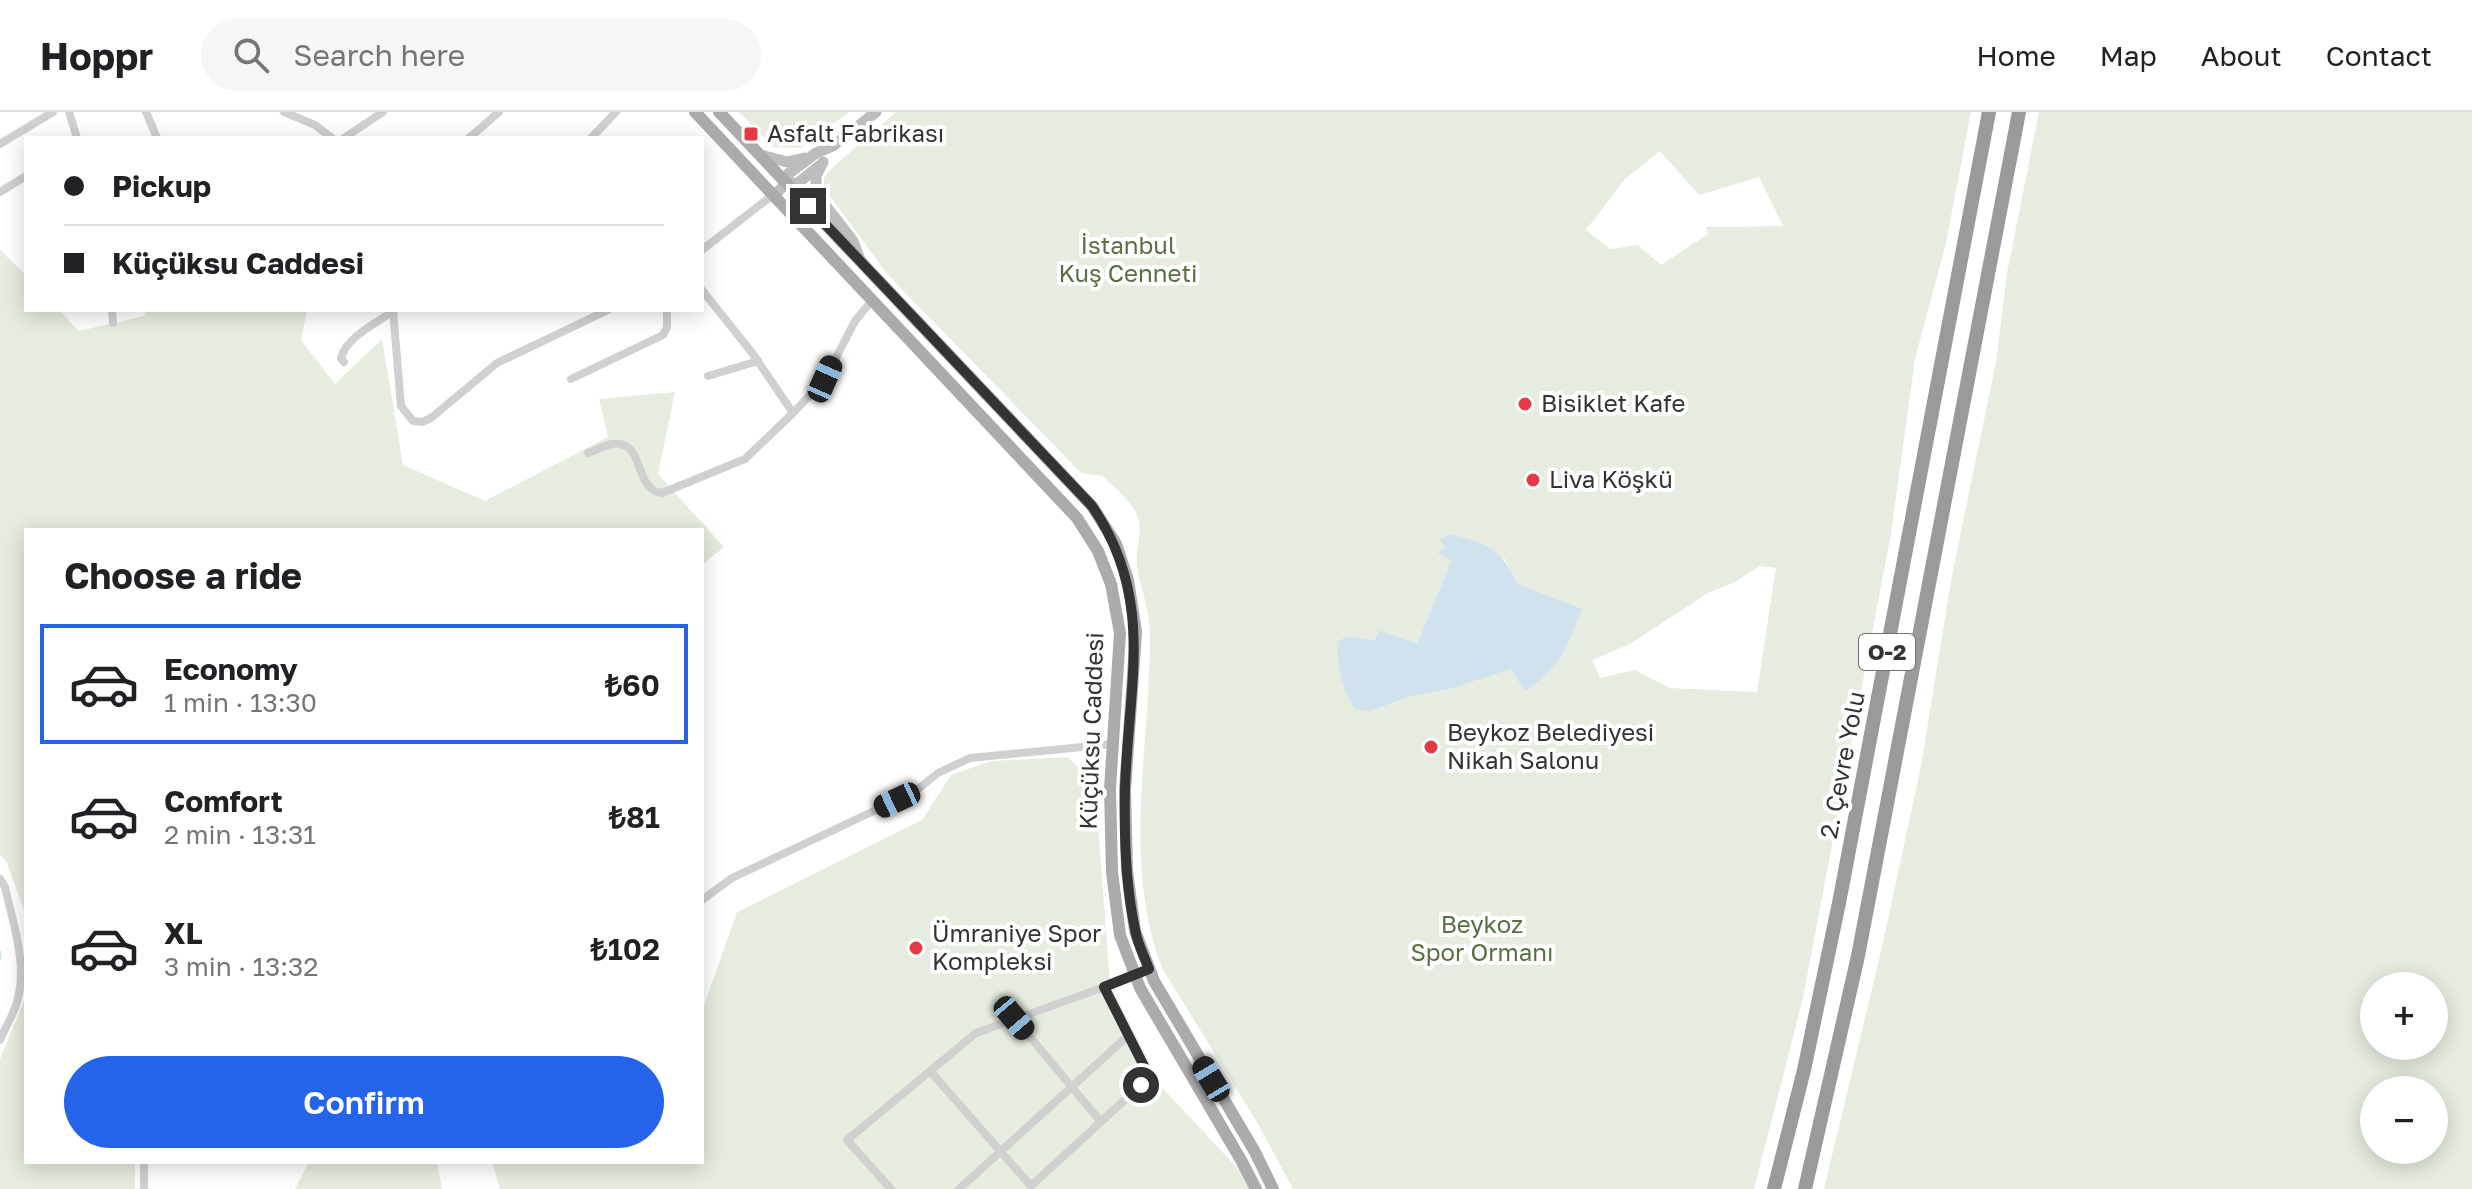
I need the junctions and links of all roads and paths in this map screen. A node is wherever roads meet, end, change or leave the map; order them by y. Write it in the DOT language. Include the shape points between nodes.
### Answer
graph roads {
  1 [pos="53,112"];
  2 [pos="69,112"];
  3 [pos="146,112"];
  4 [pos="284,112"];
  5 [pos="383,112"];
  6 [pos="499,112"];
  7 [pos="616,112"];
  8 [pos="695,112"];
  9 [pos="719,112"];
  10 [pos="876,112"];
  11 [pos="1989,112"];
  12 [pos="2019,112"];
  13 [pos="76,136"];
  14 [pos="156,136"];
  15 [pos="329,136"];
  16 [pos="347,136"];
  17 [pos="471,136"];
  18 [pos="593,136"];
  19 [pos="720,136"];
  20 [pos="0,144"];
  21 [pos="760,155"];
  22 [pos="819,158"];
  23 [pos="24,177"];
  24 [pos="786,184"];
  25 [pos="0,192"];
  26 [pos="775,194"];
  27 [pos="704,248"];
  28 [pos="862,265"];
  29 [pos="704,293"];
  30 [pos="873,299"];
  31 [pos="112,312"];
  32 [pos="393,312"];
  33 [pos="394,312"];
  34 [pos="604,312"];
  35 [pos="667,312"];
  36 [pos="113,323"];
  37 [pos="928,335"];
  38 [pos="916,344"];
  39 [pos="758,361"];
  40 [pos="344,362"];
  41 [pos="708,376"];
  42 [pos="571,379"];
  43 [pos="793,413"];
  44 [pos="588,453"];
  45 [pos="1119,655"];
  46 [pos="1134,656"];
  47 [pos="1113,744"];
  48 [pos="1128,744"];
  49 [pos="0,879"];
  50 [pos="704,899"];
  51 [pos="1149,969"];
  52 [pos="1135,976"];
  53 [pos="1104,987"];
  54 [pos="1014,1018"];
  55 [pos="1129,1035"];
  56 [pos="0,1040"];
  57 [pos="930,1071"];
  58 [pos="1071,1087"];
  59 [pos="1101,1122"];
  60 [pos="1001,1152"];
  61 [pos="144,1164"];
  62 [pos="144,1189"];
  63 [pos="891,1189"];
  64 [pos="959,1189"];
  65 [pos="1256,1189"];
  66 [pos="1273,1189"];
  67 [pos="1774,1189"];
  68 [pos="1805,1189"];
  1 -- 20 [label="street"];
  2 -- 13 [label="street"];
  3 -- 14 [label="street"];
  4 -- 15 [label="street"];
  5 -- 16 [label="street"];
  6 -- 17 [label="street"];
  7 -- 18 [label="street"];
  8 -- 19 [label="main road, Küçüksu Caddesi"];
  9 -- 21 [label="main road, Küçüksu Caddesi"];
  10 -- 22 [label="street"];
  11 -- 67 [label="highway, 2. Çevre Yolu / O-2" via="1839,903"];
  12 -- 68 [label="highway, O-2" via="1858,956"];
  19 -- 24 [label="main road" via="733,139 775,183"];
  19 -- 26 [label="main road, Küçüksu Caddesi"];
  21 -- 22 [label="street" via="795,162"];
  21 -- 24 [label="main road, Küçüksu Caddesi"];
  22 -- 24 [label="street" via="788,174"];
  22 -- 28 [label="street" via="816,190 853,241"];
  23 -- 25 [label="street"];
  24 -- 26 [label="street"];
  24 -- 28 [label="main road, Küçüksu Caddesi"];
  26 -- 27 [label="street"];
  26 -- 30 [label="main road, Küçüksu Caddesi"];
  28 -- 37 [label="main road, Küçüksu Caddesi"];
  29 -- 39 [label="street"];
  30 -- 38 [label="main road, Küçüksu Caddesi"];
  30 -- 43 [label="street" via="855,321 825,379"];
  31 -- 36 [label="street"];
  32 -- 40 [label="street" via="349,344 342,352"];
  33 -- 34 [label="street" via="401,406 413,421 422,422 497,363"];
  35 -- 42 [label="street" via="663,335"];
  37 -- 38 [label="main road"];
  37 -- 46 [label="main road, Küçüksu Caddesi" via="1105,524 1128,580"];
  38 -- 45 [label="main road, Küçüksu Caddesi" via="1083,527 1111,584"];
  39 -- 41 [label="street"];
  39 -- 43 [label="street"];
  43 -- 44 [label="street" via="745,459 662,493 643,479 634,452 626,445 612,443"];
  45 -- 46 [label="main road"];
  45 -- 47 [label="main road, Küçüksu Caddesi"];
  46 -- 48 [label="main road, Küçüksu Caddesi"];
  47 -- 48 [label="main road"];
  47 -- 50 [label="street" via="970,758 897,800 732,878"];
  47 -- 52 [label="main road, Küçüksu Caddesi" via="1112,872 1120,935"];
  48 -- 51 [label="main road, Küçüksu Caddesi" via="1127,871 1135,931"];
  49 -- 56 [label="street" via="19,949 21,979"];
  51 -- 52 [label="main road"];
  51 -- 66 [label="main road, Küçüksu Caddesi"];
  52 -- 53 [label="street"];
  52 -- 65 [label="main road, Küçüksu Caddesi"];
  53 -- 54 [label="street"];
  53 -- 55 [label="street"];
  54 -- 57 [label="street" via="976,1033"];
  54 -- 58 [label="street"];
  55 -- 58 [label="street"];
  55 -- 59 [label="street" via="1146,1070 1141,1085"];
  57 -- 60 [label="street"];
  57 -- 63 [label="street" via="847,1140"];
  58 -- 59 [label="street"];
  58 -- 60 [label="street"];
  59 -- 60 [label="street" via="1031,1186"];
  60 -- 64 [label="street"];
  61 -- 62 [label="street"];
}
